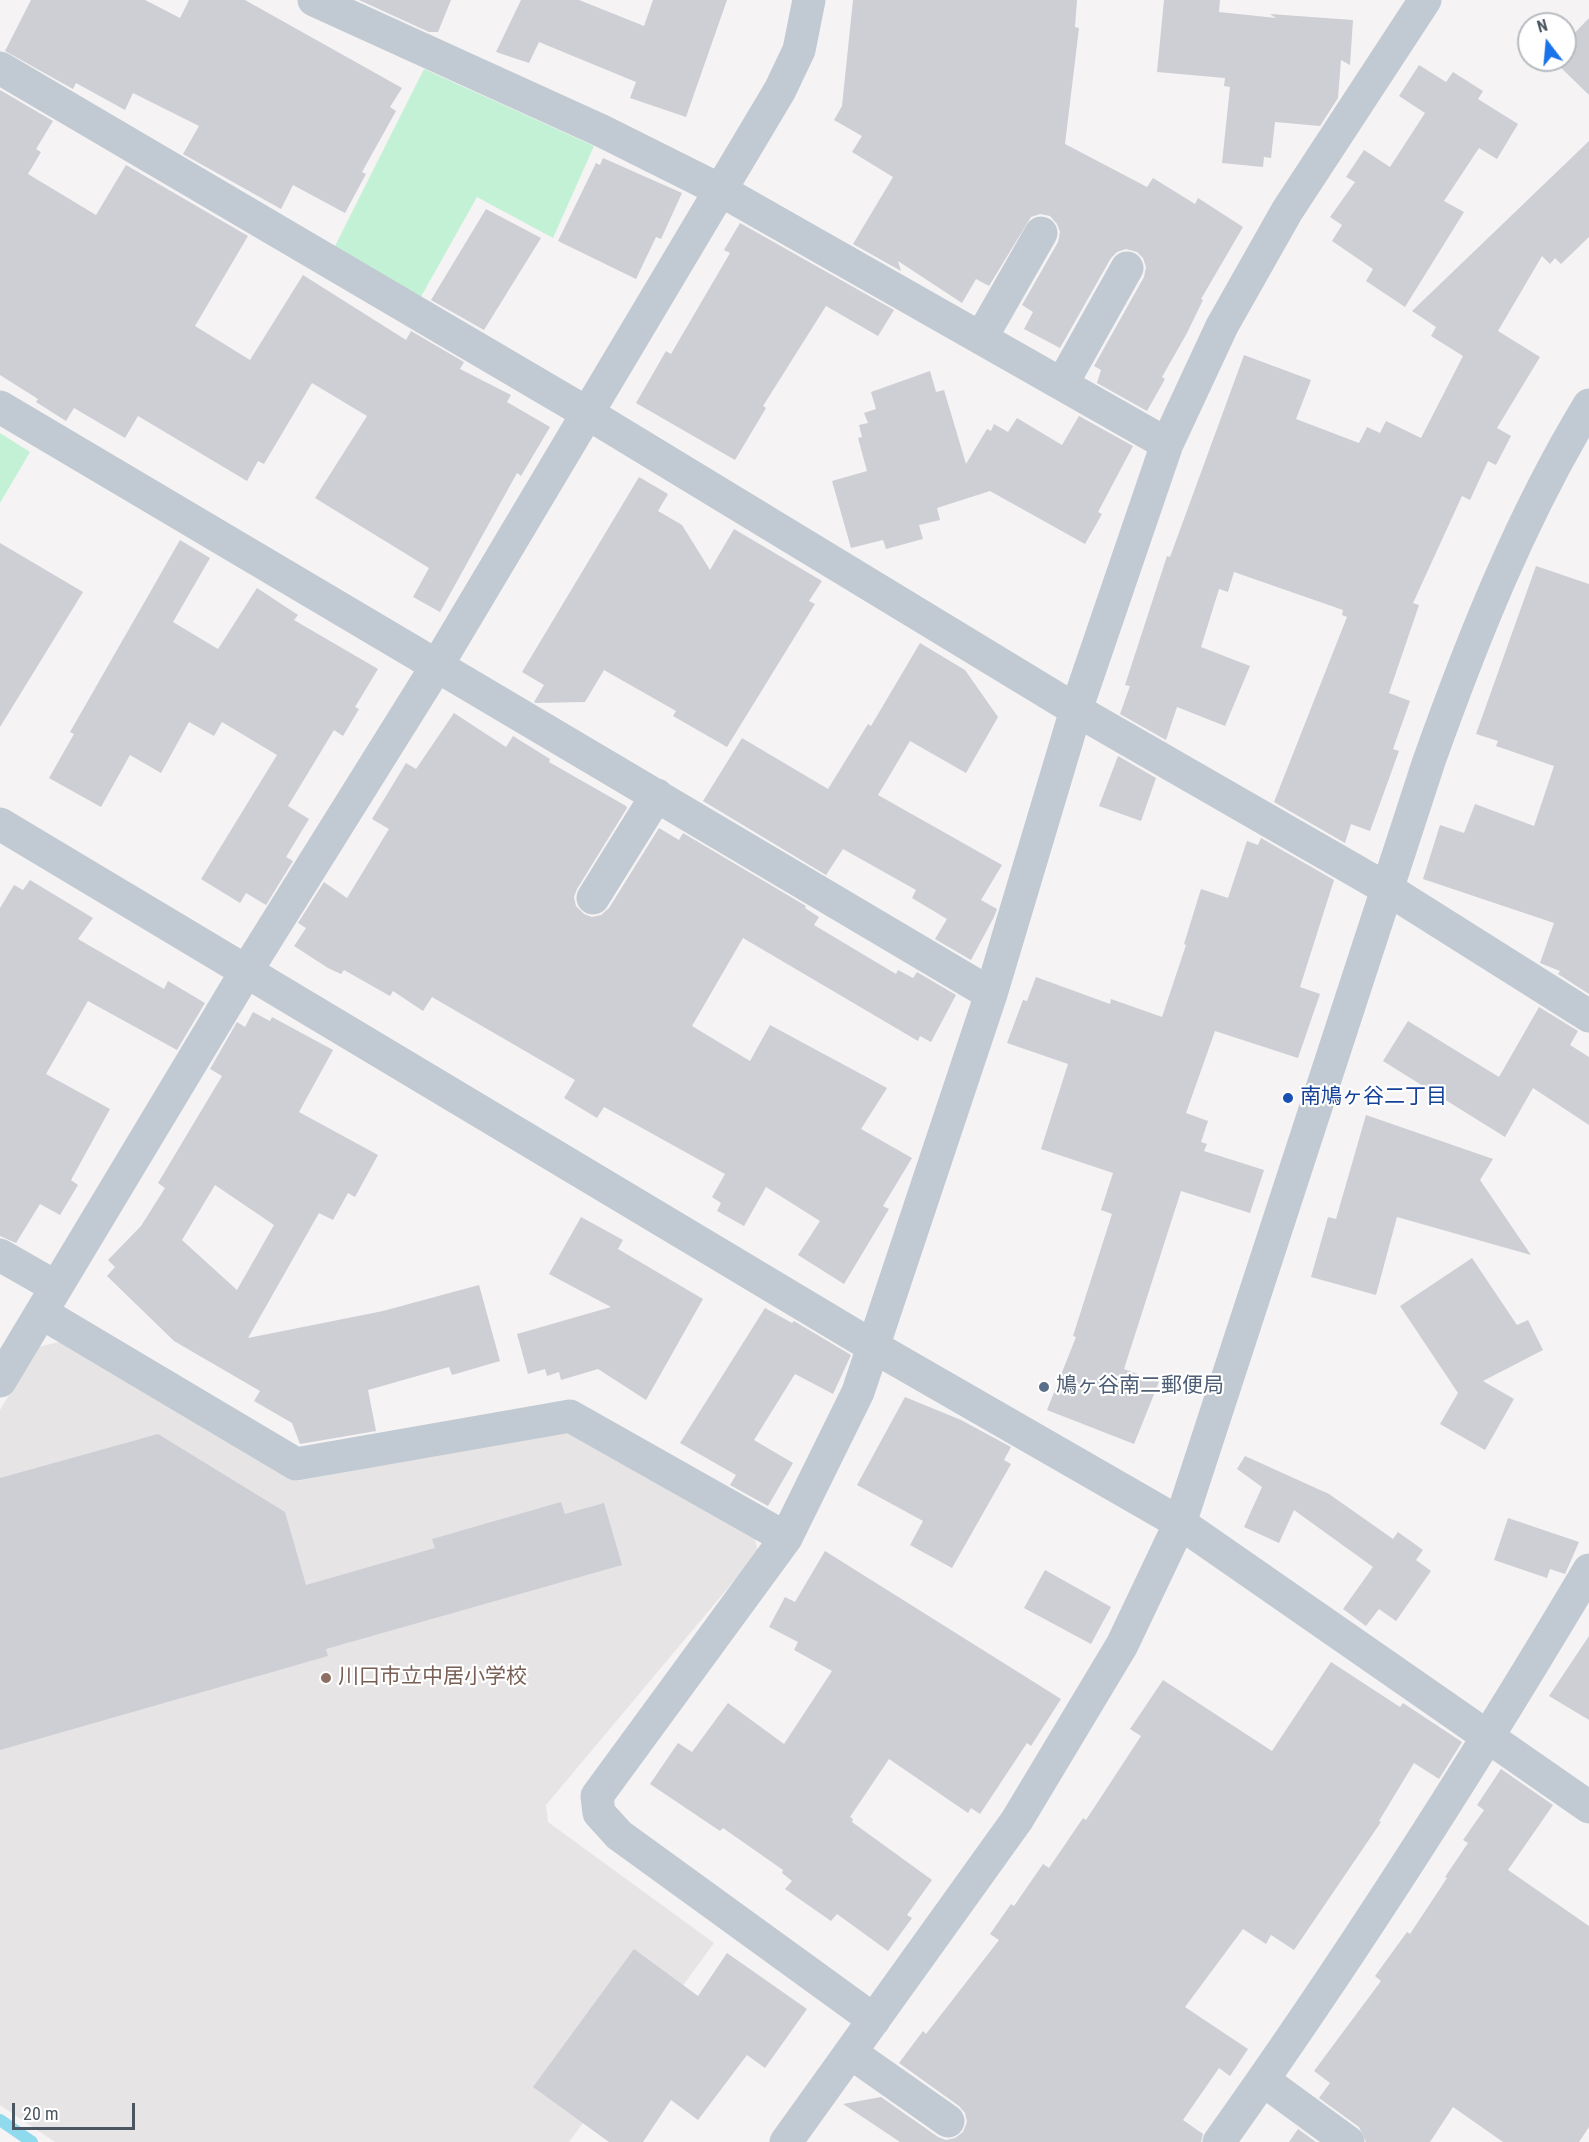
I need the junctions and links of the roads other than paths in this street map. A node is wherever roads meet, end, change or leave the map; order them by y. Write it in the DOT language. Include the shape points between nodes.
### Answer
graph roads {
  1 [pos="314,0"];
  2 [pos="808,0"];
  3 [pos="1425,0"];
  4 [pos="0,68"];
  5 [pos="720,190"];
  6 [pos="1041,233"];
  7 [pos="1127,268"];
  8 [pos="981,338"];
  9 [pos="1062,384"];
  10 [pos="1589,405"];
  11 [pos="0,407"];
  12 [pos="587,413"];
  13 [pos="1167,444"];
  14 [pos="438,664"];
  15 [pos="1076,710"];
  16 [pos="657,795"];
  17 [pos="0,824"];
  18 [pos="1389,890"];
  19 [pos="593,898"];
  20 [pos="247,970"];
  21 [pos="991,994"];
  22 [pos="1589,1016"];
  23 [pos="0,1255"];
  24 [pos="49,1300"];
  25 [pos="874,1347"];
  26 [pos="0,1381"];
  27 [pos="1180,1523"];
  28 [pos="786,1538"];
  29 [pos="1589,1570"];
  30 [pos="1490,1738"];
  31 [pos="1589,1807"];
  32 [pos="874,2020"];
  33 [pos="850,2053"];
  34 [pos="1263,2080"];
  35 [pos="948,2121"];
  36 [pos="786,2142"];
  37 [pos="1219,2142"];
  38 [pos="1348,2142"];
  1 -- 5 [label="street" via="602,131"];
  2 -- 5 [label="street" via="799,50 780,90"];
  3 -- 13 [label="street" via="1287,211 1222,326"];
  4 -- 12 [label="street"];
  5 -- 8 [label="street"];
  5 -- 12 [label="street"];
  6 -- 8 [label="street"];
  7 -- 9 [label="street"];
  8 -- 9 [label="street"];
  9 -- 13 [label="street"];
  10 -- 18 [label="street" via="1517,538 1467,653"];
  11 -- 14 [label="street"];
  12 -- 14 [label="street"];
  12 -- 15 [label="street"];
  13 -- 15 [label="street"];
  14 -- 16 [label="street"];
  14 -- 20 [label="street"];
  15 -- 18 [label="street"];
  15 -- 21 [label="street"];
  16 -- 19 [label="street"];
  16 -- 21 [label="street"];
  17 -- 20 [label="street"];
  18 -- 22 [label="street"];
  18 -- 27 [label="street"];
  20 -- 24 [label="street"];
  20 -- 25 [label="street"];
  21 -- 25 [label="street"];
  23 -- 24 [label="street"];
  24 -- 26 [label="street"];
  24 -- 28 [label="street" via="297,1464 570,1416"];
  25 -- 27 [label="street"];
  25 -- 28 [label="street" via="858,1392"];
  27 -- 30 [label="street"];
  27 -- 32 [label="street" via="1122,1645 1017,1820"];
  28 -- 32 [label="street" via="606,1781 597,1796 599,1813 619,1835"];
  29 -- 30 [label="street"];
  30 -- 31 [label="street"];
  30 -- 34 [label="street"];
  32 -- 33 [label="street"];
  33 -- 35 [label="street"];
  33 -- 36 [label="street"];
  34 -- 37 [label="street"];
  34 -- 38 [label="street"];
}
